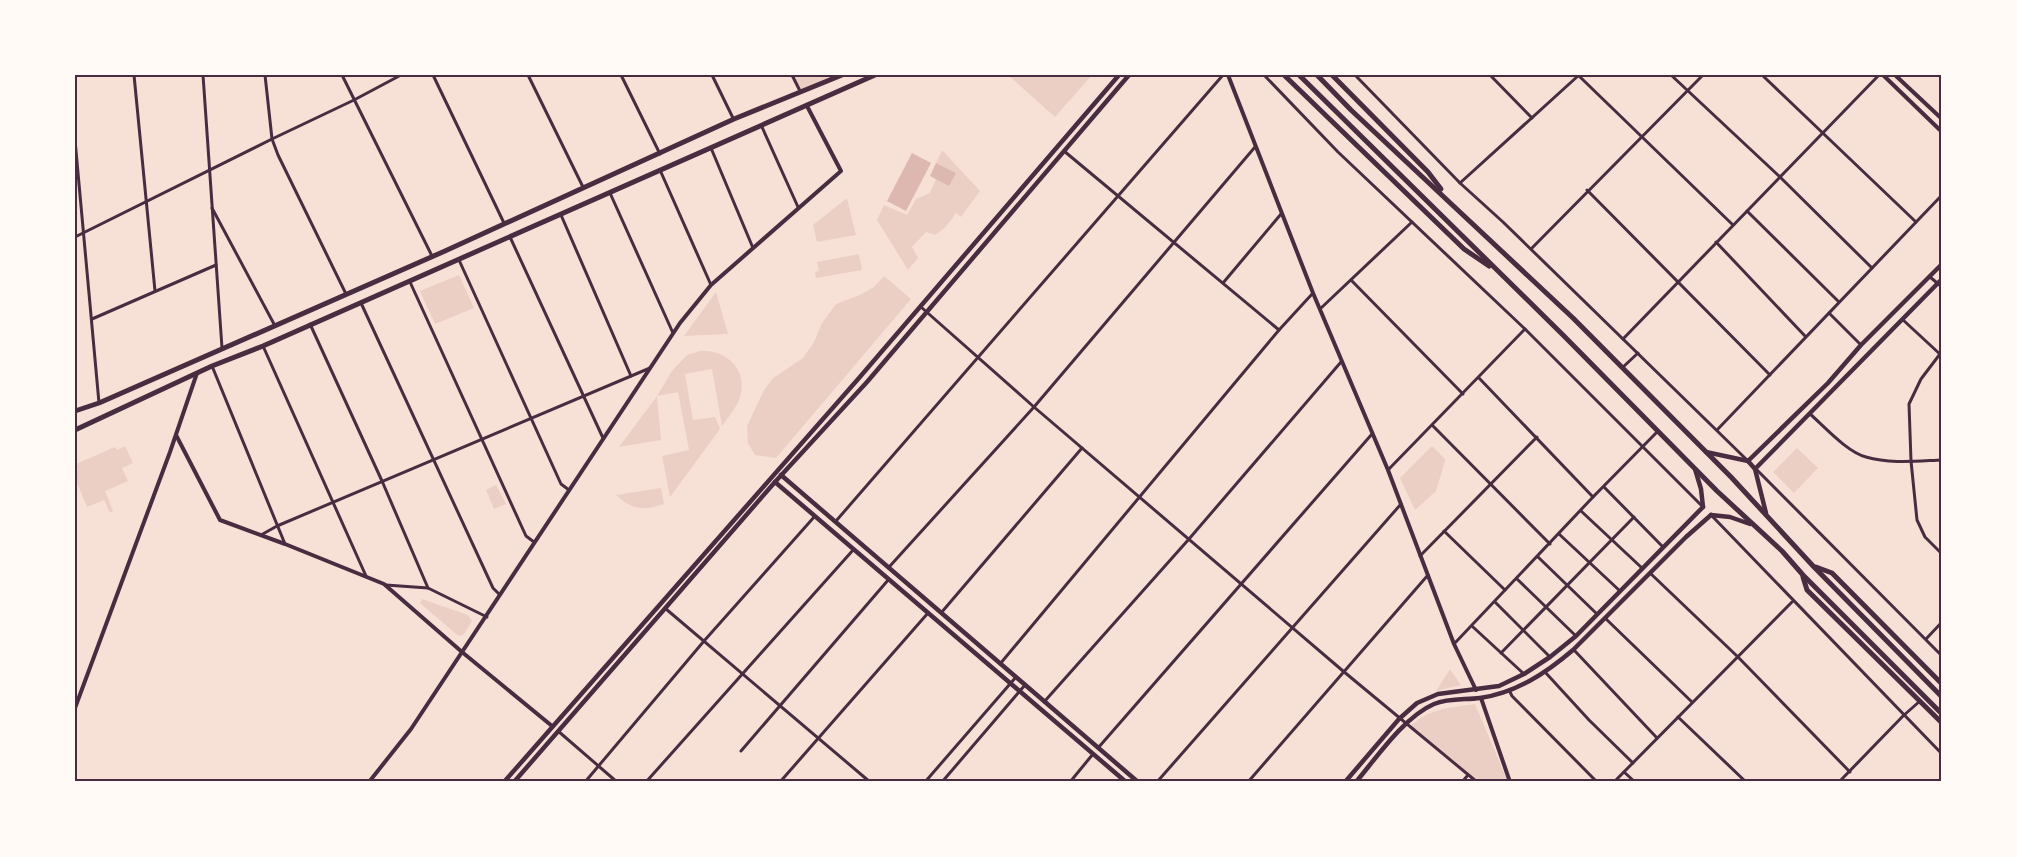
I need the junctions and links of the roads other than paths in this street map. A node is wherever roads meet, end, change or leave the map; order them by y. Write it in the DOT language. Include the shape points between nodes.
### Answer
graph roads {
  1 [pos="134,75"];
  2 [pos="203,75"];
  3 [pos="265,75"];
  4 [pos="342,75"];
  5 [pos="401,75"];
  6 [pos="433,75"];
  7 [pos="528,75"];
  8 [pos="621,75"];
  9 [pos="712,75"];
  10 [pos="792,75"];
  11 [pos="842,75"];
  12 [pos="874,75"];
  13 [pos="1119,75"];
  14 [pos="1129,75"];
  15 [pos="1223,75"];
  16 [pos="1227,75"];
  17 [pos="1264,75"];
  18 [pos="1284,75"];
  19 [pos="1299,75"];
  20 [pos="1317,75"];
  21 [pos="1332,75"];
  22 [pos="1355,75"];
  23 [pos="1490,75"];
  24 [pos="1579,75"];
  25 [pos="1671,75"];
  26 [pos="1703,75"];
  27 [pos="1762,75"];
  28 [pos="1881,75"];
  29 [pos="1895,75"];
  30 [pos="1688,90"];
  31 [pos="801,93"];
  32 [pos="354,100"];
  33 [pos="807,106"];
  34 [pos="1532,118"];
  35 [pos="734,120"];
  36 [pos="1942,120"];
  37 [pos="761,126"];
  38 [pos="1942,132"];
  39 [pos="1823,133"];
  40 [pos="1642,137"];
  41 [pos="272,139"];
  42 [pos="75,140"];
  43 [pos="1255,147"];
  44 [pos="711,148"];
  45 [pos="1064,151"];
  46 [pos="660,154"];
  47 [pos="660,170"];
  48 [pos="209,171"];
  49 [pos="1780,177"];
  50 [pos="1460,183"];
  51 [pos="583,187"];
  52 [pos="1587,190"];
  53 [pos="609,192"];
  54 [pos="1942,195"];
  55 [pos="1118,196"];
  56 [pos="1450,201"];
  57 [pos="147,202"];
  58 [pos="212,206"];
  59 [pos="798,207"];
  60 [pos="1747,211"];
  61 [pos="561,213"];
  62 [pos="1281,214"];
  63 [pos="1412,222"];
  64 [pos="1916,222"];
  65 [pos="504,223"];
  66 [pos="1733,225"];
  67 [pos="84,233"];
  68 [pos="510,236"];
  69 [pos="75,237"];
  70 [pos="1716,242"];
  71 [pos="1174,243"];
  72 [pos="753,248"];
  73 [pos="1530,249"];
  74 [pos="432,256"];
  75 [pos="459,259"];
  76 [pos="1942,264"];
  77 [pos="216,265"];
  78 [pos="1872,268"];
  79 [pos="1501,274"];
  80 [pos="1930,277"];
  81 [pos="1942,279"];
  82 [pos="409,280"];
  83 [pos="1351,280"];
  84 [pos="1678,282"];
  85 [pos="1223,283"];
  86 [pos="711,285"];
  87 [pos="1940,285"];
  88 [pos="155,291"];
  89 [pos="1312,293"];
  90 [pos="346,294"];
  91 [pos="360,302"];
  92 [pos="1839,302"];
  93 [pos="921,307"];
  94 [pos="1320,310"];
  95 [pos="927,312"];
  96 [pos="1829,313"];
  97 [pos="92,319"];
  98 [pos="1902,319"];
  99 [pos="274,324"];
  100 [pos="310,324"];
  101 [pos="1525,328"];
  102 [pos="1279,330"];
  103 [pos="673,333"];
  104 [pos="1805,336"];
  105 [pos="1623,339"];
  106 [pos="1862,345"];
  107 [pos="263,346"];
  108 [pos="222,348"];
  109 [pos="1638,353"];
  110 [pos="1941,355"];
  111 [pos="978,357"];
  112 [pos="1341,362"];
  113 [pos="212,366"];
  114 [pos="650,368"];
  115 [pos="1622,368"];
  116 [pos="197,373"];
  117 [pos="1770,375"];
  118 [pos="631,376"];
  119 [pos="1479,378"];
  120 [pos="1462,394"];
  121 [pos="583,395"];
  122 [pos="99,403"];
  123 [pos="1034,407"];
  124 [pos="75,411"];
  125 [pos="1810,414"];
  126 [pos="531,417"];
  127 [pos="1432,425"];
  128 [pos="75,430"];
  129 [pos="1717,430"];
  130 [pos="1658,431"];
  131 [pos="1372,434"];
  132 [pos="176,435"];
  133 [pos="1537,437"];
  134 [pos="482,438"];
  135 [pos="603,438"];
  136 [pos="1643,446"];
  137 [pos="1082,448"];
  138 [pos="1704,451"];
  139 [pos="432,459"];
  140 [pos="1942,460"];
  141 [pos="1748,461"];
  142 [pos="1911,461"];
  143 [pos="1694,468"];
  144 [pos="1755,469"];
  145 [pos="1388,470"];
  146 [pos="777,471"];
  147 [pos="782,475"];
  148 [pos="771,478"];
  149 [pos="382,481"];
  150 [pos="775,482"];
  151 [pos="1489,484"];
  152 [pos="1604,487"];
  153 [pos="569,490"];
  154 [pos="1140,497"];
  155 [pos="1593,497"];
  156 [pos="333,502"];
  157 [pos="1401,504"];
  158 [pos="1703,507"];
  159 [pos="1581,511"];
  160 [pos="1766,513"];
  161 [pos="1712,515"];
  162 [pos="815,516"];
  163 [pos="1634,517"];
  164 [pos="836,521"];
  165 [pos="1750,524"];
  166 [pos="277,526"];
  167 [pos="846,530"];
  168 [pos="1444,531"];
  169 [pos="1679,531"];
  170 [pos="1559,534"];
  171 [pos="261,535"];
  172 [pos="840,537"];
  173 [pos="1686,537"];
  174 [pos="1189,539"];
  175 [pos="1611,539"];
  176 [pos="534,542"];
  177 [pos="285,544"];
  178 [pos="1550,544"];
  179 [pos="1663,547"];
  180 [pos="854,549"];
  181 [pos="1942,554"];
  182 [pos="1420,556"];
  183 [pos="1538,557"];
  184 [pos="1589,561"];
  185 [pos="890,566"];
  186 [pos="1814,567"];
  187 [pos="1642,568"];
  188 [pos="1650,573"];
  189 [pos="1428,574"];
  190 [pos="1803,575"];
  191 [pos="366,576"];
  192 [pos="889,579"];
  193 [pos="1517,579"];
  194 [pos="384,584"];
  195 [pos="1241,584"];
  196 [pos="1567,585"];
  197 [pos="428,588"];
  198 [pos="1506,591"];
  199 [pos="1620,591"];
  200 [pos="920,595"];
  201 [pos="501,596"];
  202 [pos="914,601"];
  203 [pos="1793,601"];
  204 [pos="1495,602"];
  205 [pos="1546,607"];
  206 [pos="665,608"];
  207 [pos="928,613"];
  208 [pos="941,613"];
  209 [pos="1597,614"];
  210 [pos="487,617"];
  211 [pos="1605,618"];
  212 [pos="1942,622"];
  213 [pos="1292,627"];
  214 [pos="1473,627"];
  215 [pos="1524,629"];
  216 [pos="1576,636"];
  217 [pos="1926,639"];
  218 [pos="704,640"];
  219 [pos="1454,644"];
  220 [pos="1573,650"];
  221 [pos="462,652"];
  222 [pos="1501,653"];
  223 [pos="1942,656"];
  224 [pos="1550,657"];
  225 [pos="1738,657"];
  226 [pos="1000,664"];
  227 [pos="1343,671"];
  228 [pos="1545,672"];
  229 [pos="743,674"];
  230 [pos="1524,674"];
  231 [pos="1016,677"];
  232 [pos="1010,683"];
  233 [pos="1942,684"];
  234 [pos="1025,685"];
  235 [pos="1476,690"];
  236 [pos="1019,691"];
  237 [pos="1510,692"];
  238 [pos="1942,697"];
  239 [pos="1481,698"];
  240 [pos="1920,701"];
  241 [pos="1044,702"];
  242 [pos="1692,702"];
  243 [pos="780,706"];
  244 [pos="75,708"];
  245 [pos="1942,714"];
  246 [pos="1903,716"];
  247 [pos="1678,717"];
  248 [pos="1399,718"];
  249 [pos="1942,723"];
  250 [pos="1406,725"];
  251 [pos="552,726"];
  252 [pos="558,731"];
  253 [pos="819,738"];
  254 [pos="1657,738"];
  255 [pos="1098,748"];
  256 [pos="741,751"];
  257 [pos="1093,754"];
  258 [pos="1942,754"];
  259 [pos="1114,762"];
  260 [pos="1633,763"];
  261 [pos="599,766"];
  262 [pos="1109,768"];
  263 [pos="1624,772"];
  264 [pos="1850,772"];
  265 [pos="1468,775"];
  266 [pos="369,782"];
  267 [pos="504,782"];
  268 [pos="514,782"];
  269 [pos="585,782"];
  270 [pos="617,782"];
  271 [pos="646,782"];
  272 [pos="780,782"];
  273 [pos="870,782"];
  274 [pos="925,782"];
  275 [pos="942,782"];
  276 [pos="1070,782"];
  277 [pos="1126,782"];
  278 [pos="1138,782"];
  279 [pos="1157,782"];
  280 [pos="1248,782"];
  281 [pos="1345,782"];
  282 [pos="1356,782"];
  283 [pos="1462,782"];
  284 [pos="1477,782"];
  285 [pos="1510,782"];
  286 [pos="1597,782"];
  287 [pos="1614,782"];
  288 [pos="1635,782"];
  289 [pos="1746,782"];
  290 [pos="1839,782"];
  1 -- 57 [label="street"];
  2 -- 48 [label="street"];
  3 -- 41 [label="street"];
  4 -- 32 [label="street"];
  5 -- 32 [label="street"];
  6 -- 65 [label="street"];
  7 -- 51 [label="street"];
  8 -- 46 [label="street"];
  9 -- 35 [label="street"];
  10 -- 31 [label="street"];
  11 -- 31 [label="main road"];
  12 -- 33 [label="main road"];
  13 -- 93 [label="main road"];
  14 -- 45 [label="main road"];
  15 -- 55 [label="street"];
  16 -- 43 [label="street"];
  17 -- 63 [label="street"];
  18 -- 79 [label="main road" via="1464,249"];
  19 -- 79 [label="main road"];
  20 -- 56 [label="main road"];
  21 -- 56 [label="main road" via="1428,172"];
  22 -- 50 [label="street"];
  23 -- 34 [label="street"];
  24 -- 34 [label="street"];
  24 -- 40 [label="street"];
  25 -- 30 [label="street"];
  26 -- 30 [label="street"];
  27 -- 39 [label="street"];
  28 -- 38 [label="street"];
  28 -- 39 [label="street"];
  29 -- 36 [label="street"];
  30 -- 40 [label="street"];
  30 -- 49 [label="street"];
  31 -- 35 [label="main road"];
  32 -- 41 [label="street"];
  32 -- 74 [label="street"];
  33 -- 37 [label="main road"];
  33 -- 59 [label="street" via="841,171"];
  34 -- 50 [label="street"];
  35 -- 46 [label="main road"];
  37 -- 44 [label="main road"];
  37 -- 59 [label="street"];
  39 -- 49 [label="street"];
  39 -- 64 [label="street"];
  40 -- 52 [label="street"];
  40 -- 66 [label="street"];
  41 -- 48 [label="street"];
  41 -- 90 [label="street"];
  42 -- 67 [label="street"];
  43 -- 62 [label="street"];
  43 -- 71 [label="street"];
  44 -- 47 [label="main road"];
  44 -- 72 [label="street"];
  45 -- 55 [label="street"];
  45 -- 95 [label="main road"];
  46 -- 51 [label="main road"];
  47 -- 53 [label="main road"];
  47 -- 86 [label="street"];
  48 -- 57 [label="street"];
  48 -- 58 [label="street"];
  49 -- 60 [label="street"];
  49 -- 78 [label="street"];
  50 -- 73 [label="street"];
  51 -- 65 [label="main road"];
  52 -- 73 [label="street"];
  52 -- 84 [label="street"];
  53 -- 61 [label="main road"];
  53 -- 103 [label="street"];
  54 -- 64 [label="street"];
  55 -- 71 [label="street"];
  55 -- 111 [label="street"];
  56 -- 115 [label="main road"];
  57 -- 67 [label="street"];
  57 -- 88 [label="street"];
  58 -- 77 [label="street"];
  58 -- 99 [label="street"];
  59 -- 72 [label="street"];
  60 -- 66 [label="street"];
  60 -- 92 [label="street"];
  61 -- 68 [label="main road"];
  61 -- 118 [label="street"];
  62 -- 85 [label="street"];
  62 -- 89 [label="street"];
  63 -- 83 [label="street"];
  63 -- 101 [label="street"];
  64 -- 78 [label="street"];
  65 -- 74 [label="main road"];
  66 -- 70 [label="street"];
  67 -- 69 [label="street"];
  67 -- 97 [label="street"];
  68 -- 75 [label="main road"];
  68 -- 121 [label="street"];
  70 -- 84 [label="street"];
  70 -- 104 [label="street"];
  71 -- 85 [label="street"];
  71 -- 123 [label="street"];
  72 -- 86 [label="street"];
  73 -- 105 [label="street"];
  74 -- 90 [label="main road"];
  75 -- 82 [label="main road"];
  75 -- 126 [label="street"];
  76 -- 80 [label="main road"];
  77 -- 88 [label="street"];
  77 -- 108 [label="street"];
  78 -- 92 [label="street"];
  79 -- 130 [label="main road"];
  80 -- 87 [label="street"];
  80 -- 106 [label="main road"];
  81 -- 87 [label="main road"];
  82 -- 91 [label="main road"];
  82 -- 134 [label="street"];
  83 -- 94 [label="street"];
  83 -- 120 [label="street"];
  84 -- 105 [label="street"];
  84 -- 117 [label="street"];
  85 -- 102 [label="street"];
  86 -- 103 [label="street"];
  87 -- 98 [label="main road"];
  88 -- 97 [label="street"];
  89 -- 94 [label="street"];
  89 -- 102 [label="street"];
  90 -- 99 [label="main road"];
  91 -- 100 [label="main road"];
  91 -- 139 [label="street"];
  92 -- 96 [label="street"];
  93 -- 95 [label="street"];
  93 -- 146 [label="main road"];
  94 -- 112 [label="street"];
  95 -- 111 [label="street"];
  95 -- 147 [label="main road"];
  96 -- 104 [label="street"];
  96 -- 106 [label="street"];
  97 -- 122 [label="street"];
  98 -- 110 [label="street"];
  98 -- 125 [label="main road"];
  99 -- 108 [label="main road"];
  100 -- 107 [label="main road"];
  100 -- 149 [label="street"];
  101 -- 119 [label="street"];
  101 -- 136 [label="street"];
  102 -- 154 [label="street"];
  103 -- 114 [label="street"];
  104 -- 117 [label="street"];
  105 -- 109 [label="street"];
  106 -- 141 [label="main road"];
  107 -- 113 [label="main road"];
  107 -- 156 [label="street"];
  108 -- 122 [label="main road"];
  109 -- 115 [label="street"];
  109 -- 129 [label="street"];
  110 -- 142 [label="street" via="1921,379 1909,404"];
  111 -- 123 [label="street"];
  111 -- 164 [label="street"];
  112 -- 131 [label="street"];
  112 -- 174 [label="street"];
  113 -- 116 [label="main road"];
  113 -- 166 [label="street"];
  114 -- 118 [label="street"];
  114 -- 135 [label="street"];
  115 -- 138 [label="main road"];
  116 -- 128 [label="main road"];
  116 -- 132 [label="street"];
  117 -- 129 [label="street"];
  118 -- 121 [label="street"];
  119 -- 120 [label="street"];
  119 -- 133 [label="street"];
  120 -- 127 [label="street"];
  121 -- 126 [label="street"];
  121 -- 135 [label="street"];
  122 -- 124 [label="main road"];
  123 -- 137 [label="street"];
  123 -- 185 [label="street"];
  125 -- 142 [label="street" via="1864,457"];
  125 -- 144 [label="main road"];
  126 -- 134 [label="street"];
  126 -- 153 [label="street" via="561,484"];
  127 -- 145 [label="street"];
  127 -- 151 [label="street"];
  129 -- 141 [label="street"];
  130 -- 136 [label="street"];
  130 -- 143 [label="main road"];
  131 -- 145 [label="street"];
  131 -- 195 [label="street"];
  132 -- 171 [label="street" via="220,520"];
  132 -- 244 [label="street"];
  133 -- 151 [label="street"];
  133 -- 155 [label="street"];
  134 -- 139 [label="street"];
  134 -- 176 [label="street" via="526,536"];
  135 -- 153 [label="street"];
  136 -- 152 [label="street"];
  136 -- 158 [label="street"];
  137 -- 154 [label="street"];
  137 -- 208 [label="street"];
  138 -- 141 [label="main road"];
  138 -- 160 [label="main road"];
  139 -- 149 [label="street"];
  139 -- 201 [label="street" via="493,588"];
  140 -- 142 [label="street"];
  141 -- 144 [label="main road"];
  142 -- 181 [label="street" via="1917,520 1925,537"];
  143 -- 158 [label="main road"];
  143 -- 165 [label="main road"];
  144 -- 160 [label="main road"];
  144 -- 217 [label="street"];
  145 -- 157 [label="street"];
  146 -- 147 [label="main road"];
  146 -- 148 [label="main road"];
  147 -- 150 [label="main road"];
  147 -- 164 [label="main road"];
  148 -- 150 [label="main road"];
  148 -- 251 [label="main road"];
  149 -- 156 [label="street"];
  149 -- 197 [label="street"];
  150 -- 162 [label="main road"];
  150 -- 206 [label="main road"];
  151 -- 168 [label="street"];
  151 -- 178 [label="street"];
  152 -- 155 [label="street"];
  152 -- 163 [label="street"];
  153 -- 176 [label="street"];
  154 -- 174 [label="street"];
  154 -- 226 [label="street"];
  155 -- 159 [label="street"];
  156 -- 166 [label="street"];
  156 -- 191 [label="street"];
  157 -- 182 [label="street"];
  157 -- 213 [label="street"];
  158 -- 161 [label="main road"];
  158 -- 169 [label="main road"];
  159 -- 170 [label="street"];
  159 -- 175 [label="street"];
  160 -- 186 [label="main road"];
  161 -- 165 [label="main road"];
  161 -- 173 [label="main road"];
  161 -- 203 [label="street"];
  162 -- 172 [label="main road"];
  162 -- 218 [label="street"];
  163 -- 175 [label="street"];
  163 -- 179 [label="street"];
  164 -- 167 [label="main road"];
  165 -- 190 [label="main road"];
  166 -- 171 [label="street"];
  166 -- 177 [label="street"];
  167 -- 172 [label="main road"];
  167 -- 185 [label="main road"];
  168 -- 182 [label="street"];
  168 -- 198 [label="street"];
  169 -- 173 [label="main road"];
  169 -- 179 [label="main road"];
  170 -- 178 [label="street"];
  170 -- 184 [label="street"];
  171 -- 177 [label="street"];
  172 -- 180 [label="main road"];
  173 -- 188 [label="main road"];
  174 -- 195 [label="street"];
  174 -- 241 [label="street"];
  175 -- 184 [label="street"];
  175 -- 187 [label="street"];
  176 -- 201 [label="street"];
  177 -- 191 [label="street"];
  178 -- 183 [label="street"];
  179 -- 187 [label="main road"];
  180 -- 192 [label="main road"];
  180 -- 229 [label="street"];
  182 -- 189 [label="street"];
  183 -- 193 [label="street"];
  183 -- 196 [label="street"];
  184 -- 196 [label="street"];
  184 -- 199 [label="street"];
  185 -- 200 [label="main road"];
  186 -- 233 [label="main road" via="1832,573"];
  186 -- 238 [label="main road"];
  187 -- 199 [label="main road"];
  188 -- 211 [label="main road"];
  188 -- 225 [label="street"];
  189 -- 219 [label="street"];
  189 -- 227 [label="street"];
  190 -- 240 [label="main road" via="1807,590"];
  190 -- 245 [label="main road"];
  191 -- 194 [label="street"];
  192 -- 202 [label="main road"];
  192 -- 243 [label="street"];
  193 -- 198 [label="street"];
  193 -- 205 [label="street"];
  194 -- 197 [label="street"];
  194 -- 221 [label="street"];
  195 -- 213 [label="street"];
  195 -- 255 [label="street"];
  196 -- 205 [label="street"];
  196 -- 209 [label="street"];
  197 -- 210 [label="street"];
  198 -- 204 [label="street"];
  199 -- 209 [label="main road"];
  200 -- 202 [label="main road"];
  200 -- 208 [label="main road"];
  201 -- 210 [label="street"];
  202 -- 207 [label="main road"];
  203 -- 225 [label="street"];
  203 -- 246 [label="street"];
  204 -- 214 [label="street"];
  204 -- 215 [label="street"];
  205 -- 215 [label="street"];
  205 -- 216 [label="street"];
  206 -- 218 [label="street"];
  206 -- 252 [label="main road"];
  207 -- 232 [label="main road"];
  207 -- 253 [label="street"];
  208 -- 226 [label="main road"];
  209 -- 216 [label="main road"];
  210 -- 221 [label="street"];
  211 -- 220 [label="main road"];
  211 -- 242 [label="street"];
  212 -- 217 [label="street"];
  213 -- 227 [label="street"];
  213 -- 279 [label="street"];
  214 -- 219 [label="street"];
  214 -- 222 [label="street"];
  215 -- 222 [label="street"];
  215 -- 224 [label="street"];
  216 -- 224 [label="main road"];
  217 -- 223 [label="street"];
  218 -- 229 [label="street"];
  218 -- 261 [label="street"];
  219 -- 235 [label="street"];
  220 -- 228 [label="main road"];
  220 -- 254 [label="street"];
  221 -- 251 [label="street"];
  221 -- 266 [label="street" via="411,729"];
  222 -- 230 [label="street"];
  224 -- 230 [label="main road"];
  225 -- 242 [label="street"];
  225 -- 264 [label="street"];
  226 -- 231 [label="main road"];
  227 -- 248 [label="street"];
  227 -- 280 [label="street"];
  228 -- 237 [label="main road"];
  228 -- 260 [label="street"];
  229 -- 243 [label="street"];
  229 -- 271 [label="street"];
  230 -- 235 [label="main road" via="1499,686"];
  231 -- 232 [label="street"];
  231 -- 234 [label="main road"];
  232 -- 236 [label="main road"];
  232 -- 274 [label="street"];
  234 -- 236 [label="street"];
  234 -- 241 [label="main road"];
  235 -- 248 [label="main road" via="1417,702"];
  236 -- 257 [label="main road"];
  236 -- 275 [label="street"];
  237 -- 239 [label="main road"];
  237 -- 286 [label="street"];
  239 -- 250 [label="main road" via="1443,701"];
  239 -- 285 [label="street"];
  240 -- 246 [label="street"];
  240 -- 249 [label="main road"];
  241 -- 255 [label="main road"];
  242 -- 247 [label="street"];
  243 -- 253 [label="street"];
  243 -- 256 [label="street"];
  246 -- 258 [label="street"];
  246 -- 264 [label="street"];
  247 -- 254 [label="street"];
  247 -- 289 [label="street"];
  248 -- 250 [label="street"];
  248 -- 281 [label="main road"];
  250 -- 265 [label="street"];
  250 -- 282 [label="main road"];
  251 -- 267 [label="main road"];
  252 -- 261 [label="street"];
  252 -- 268 [label="main road"];
  253 -- 272 [label="street"];
  253 -- 273 [label="street"];
  254 -- 260 [label="street"];
  255 -- 259 [label="main road"];
  257 -- 262 [label="main road"];
  257 -- 276 [label="street"];
  259 -- 262 [label="main road"];
  259 -- 278 [label="main road"];
  260 -- 263 [label="street"];
  261 -- 269 [label="street"];
  261 -- 270 [label="street"];
  262 -- 277 [label="main road"];
  263 -- 287 [label="street"];
  263 -- 288 [label="street"];
  264 -- 290 [label="street"];
  265 -- 283 [label="street"];
  265 -- 284 [label="street"];
}
